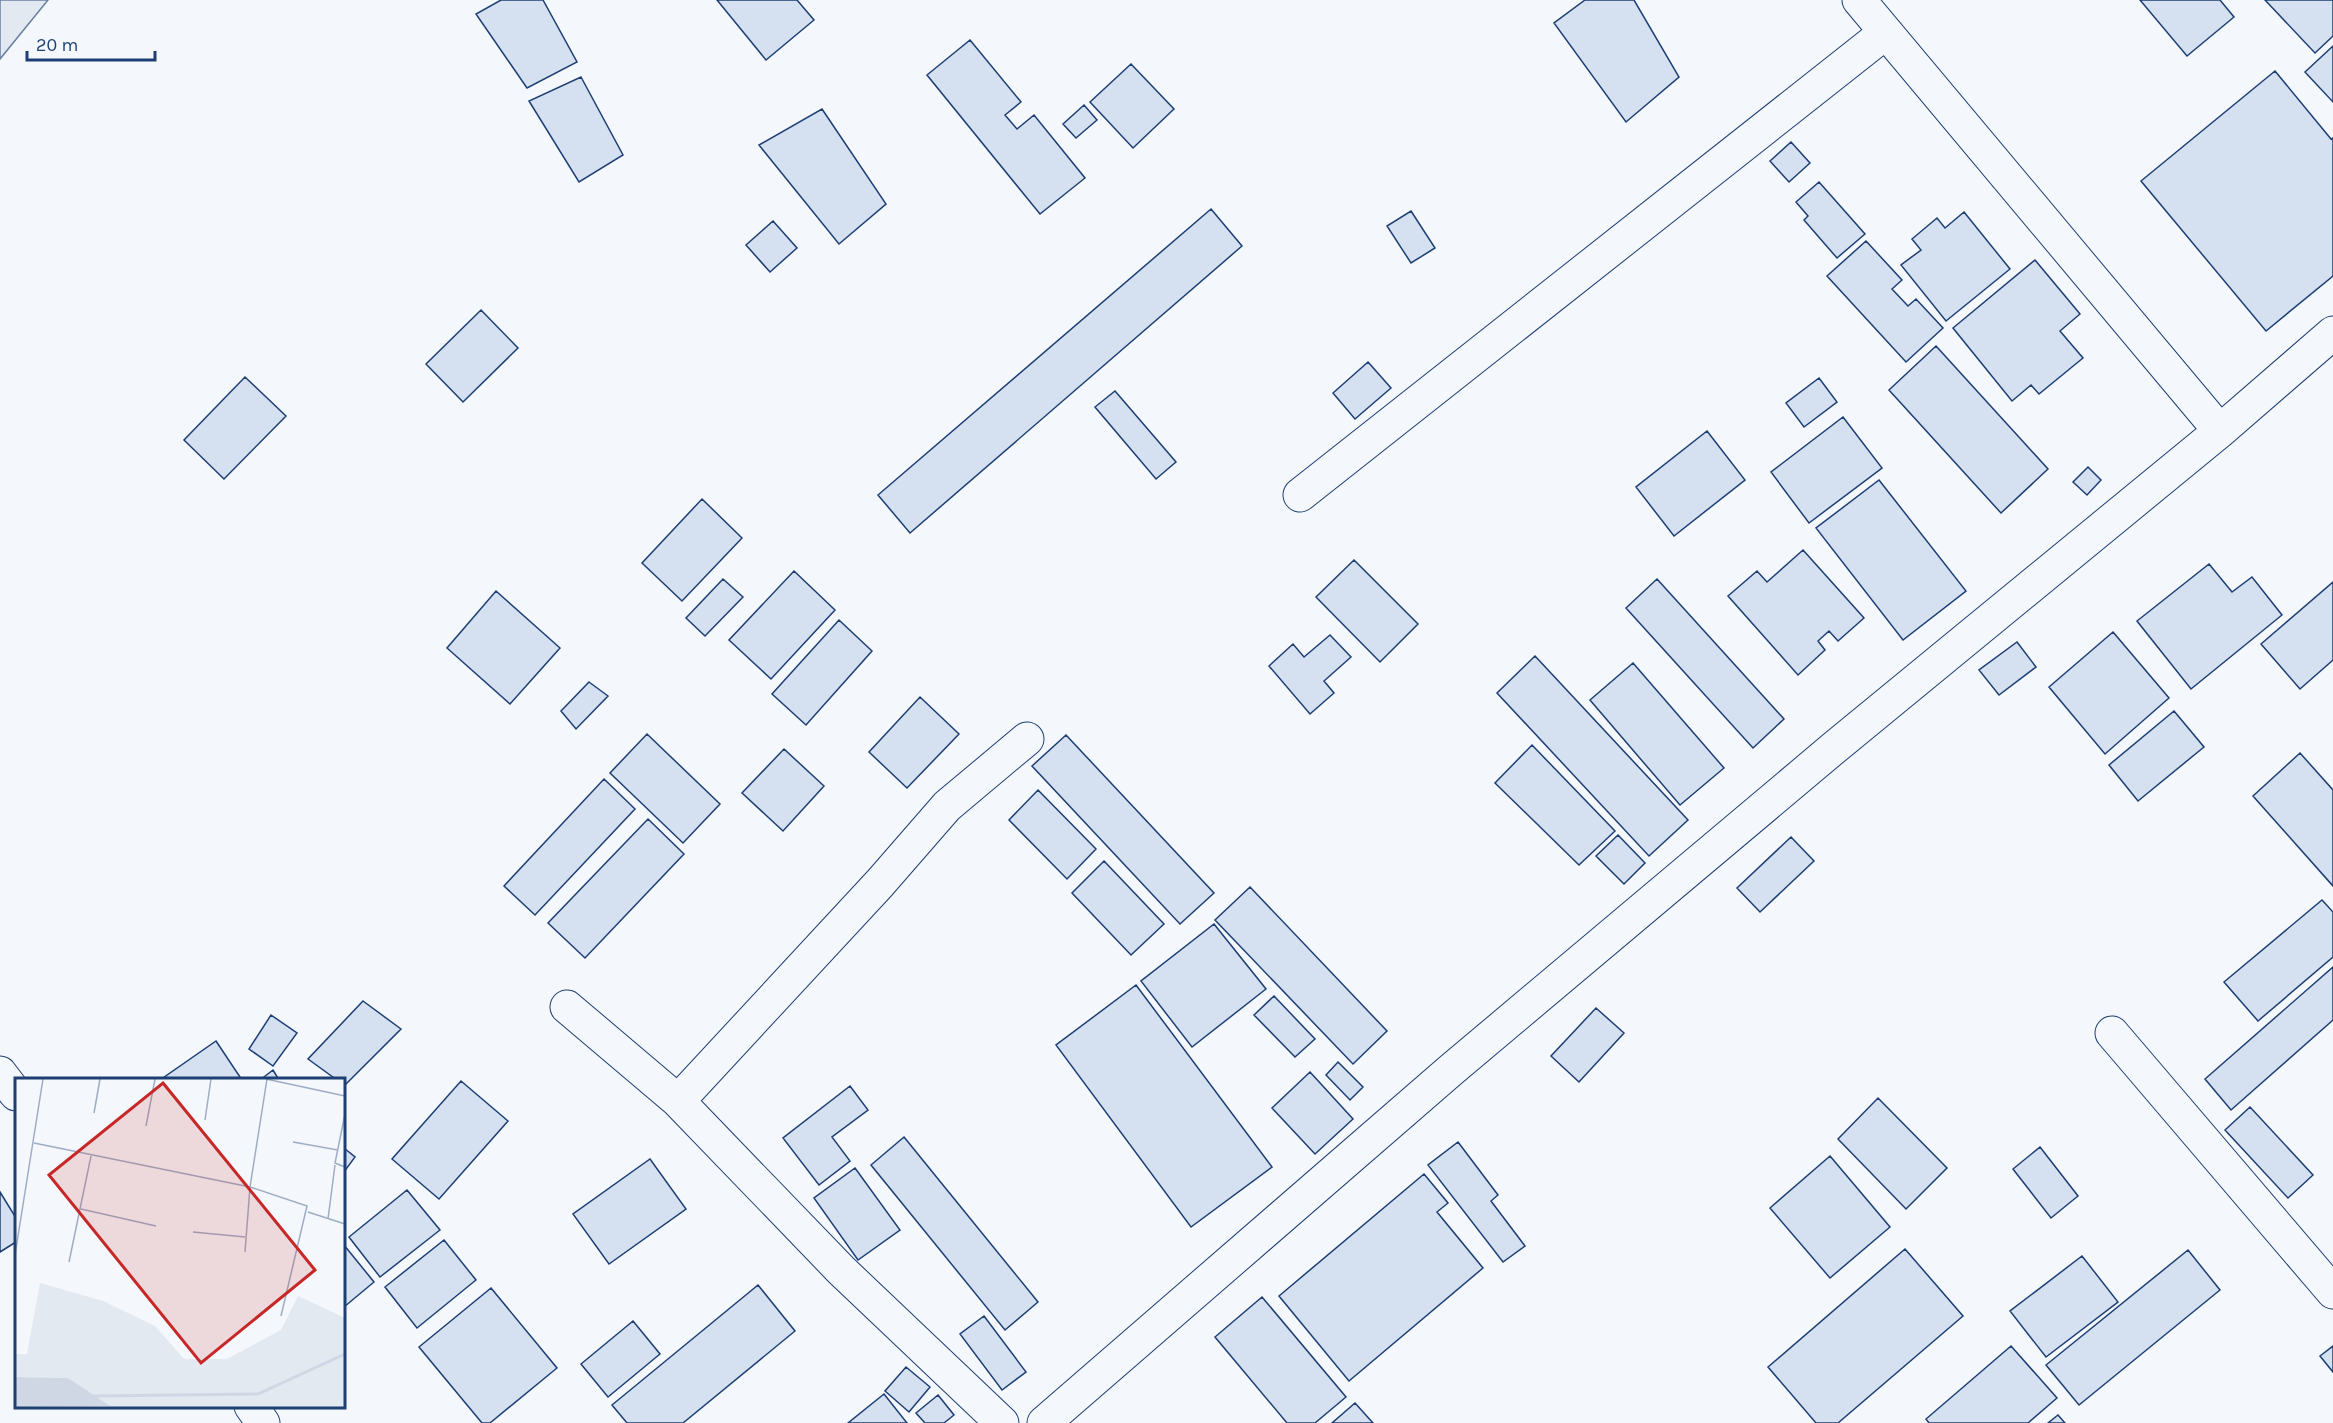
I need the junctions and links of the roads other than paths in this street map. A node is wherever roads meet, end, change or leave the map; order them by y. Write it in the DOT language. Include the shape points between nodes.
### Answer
graph roads {
  1 [pos="1859,0"];
  2 [pos="1885,33"];
  3 [pos="2333,333"];
  4 [pos="2220,431"];
  5 [pos="1300,495"];
  6 [pos="1027,739"];
  7 [pos="567,1007"];
  8 [pos="2112,1032"];
  9 [pos="0,1073"];
  10 [pos="15,1093"];
  11 [pos="678,1101"];
  12 [pos="2333,1292"];
  13 [pos="252,1408"];
  14 [pos="263,1423"];
  15 [pos="1002,1423"];
  16 [pos="1044,1423"];
  1 -- 2 [label="street"];
  2 -- 4 [label="street"];
  2 -- 5 [label="street"];
  3 -- 4 [label="street"];
  4 -- 16 [label="street" via="1469,1054"];
  6 -- 11 [label="street" via="947,806"];
  7 -- 11 [label="street"];
  8 -- 12 [label="street"];
  9 -- 10 [label="street"];
  11 -- 15 [label="street" via="841,1270"];
  13 -- 14 [label="street"];
}
